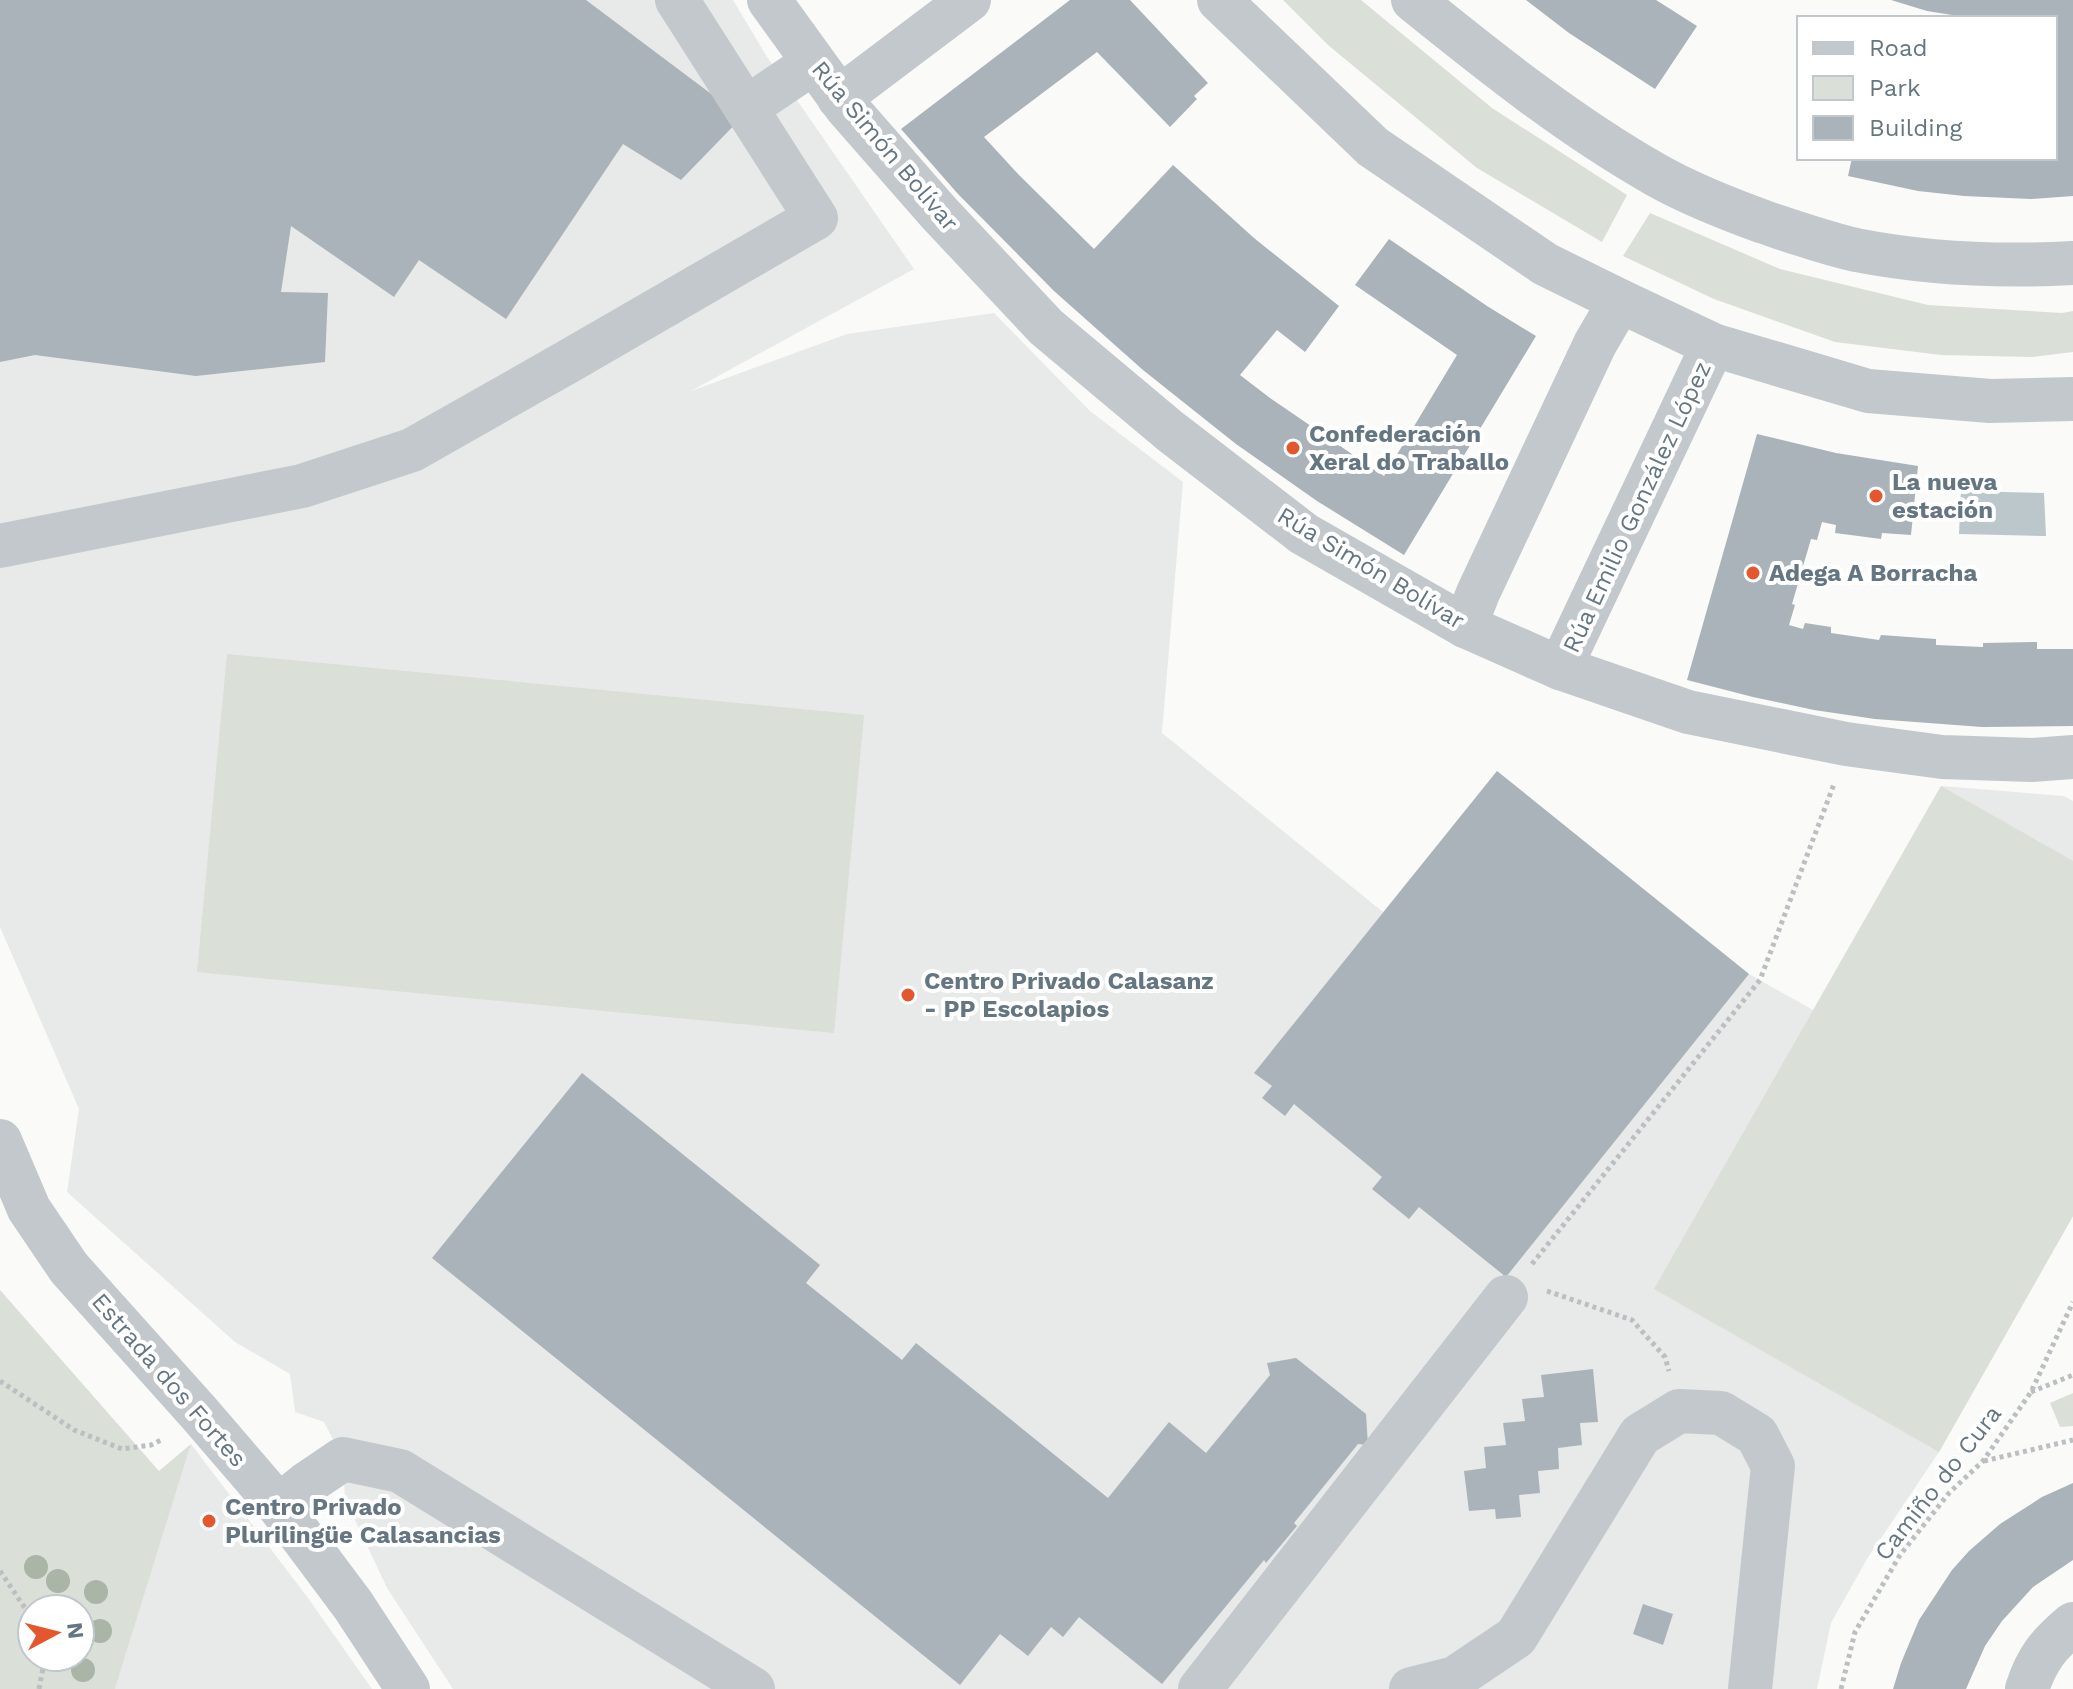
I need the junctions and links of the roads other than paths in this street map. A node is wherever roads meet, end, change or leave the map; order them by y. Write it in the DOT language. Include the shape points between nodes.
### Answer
graph roads {
  1 [pos="677,0"];
  2 [pos="969,0"];
  3 [pos="1219,0"];
  4 [pos="1413,0"];
  5 [pos="780,4"];
  6 [pos="813,63"];
  7 [pos="839,98"];
  8 [pos="746,108"];
  9 [pos="2073,263"];
  10 [pos="1620,301"];
  11 [pos="1713,345"];
  12 [pos="2073,399"];
  13 [pos="0,546"];
  14 [pos="1465,626"];
  15 [pos="1560,668"];
  16 [pos="2073,757"];
  17 [pos="0,1141"];
  18 [pos="1512,1289"];
  19 [pos="279,1506"];
  20 [pos="2073,1624"];
  21 [pos="408,1689"];
  22 [pos="753,1689"];
  23 [pos="1200,1689"];
  24 [pos="1411,1689"];
  25 [pos="1750,1689"];
  26 [pos="2027,1689"];
  1 -- 8 [label="street"];
  2 -- 7 [label="street"];
  3 -- 10 [label="street, Rúa Emilio González López" via="1373,147 1545,264"];
  4 -- 9 [label="street" via="1583,129 1718,206 1855,250 1935,262"];
  5 -- 6 [label="street, Rúa Simón Bolívar"];
  6 -- 7 [label="street, Rúa Simón Bolívar"];
  6 -- 8 [label="street"];
  7 -- 14 [label="street, Rúa Simón Bolívar" via="939,213 1058,336 1170,431 1304,534"];
  8 -- 13 [label="street" via="816,218 412,450 302,486"];
  10 -- 11 [label="street, Rúa Emilio González López"];
  10 -- 14 [label="street" via="1595,344"];
  11 -- 12 [label="street, Rúa Emilio González López" via="1868,391 1990,401"];
  11 -- 15 [label="street, Rúa Emilio González López"];
  14 -- 15 [label="street, Rúa Simón Bolívar"];
  15 -- 16 [label="street, Rúa Simón Bolívar" via="1688,712 1846,744 1942,757"];
  17 -- 19 [label="street, Estrada dos Fortes" via="29,1209 69,1268"];
  18 -- 23 [label="street"];
  19 -- 21 [label="street, Estrada dos Fortes"];
  19 -- 22 [label="street" via="343,1459 400,1471"];
  20 -- 26 [label="street" via="2051,1642"];
  24 -- 25 [label="street" via="1455,1678 1516,1637 1640,1435 1679,1411 1721,1413 1757,1435 1773,1466"];
}
